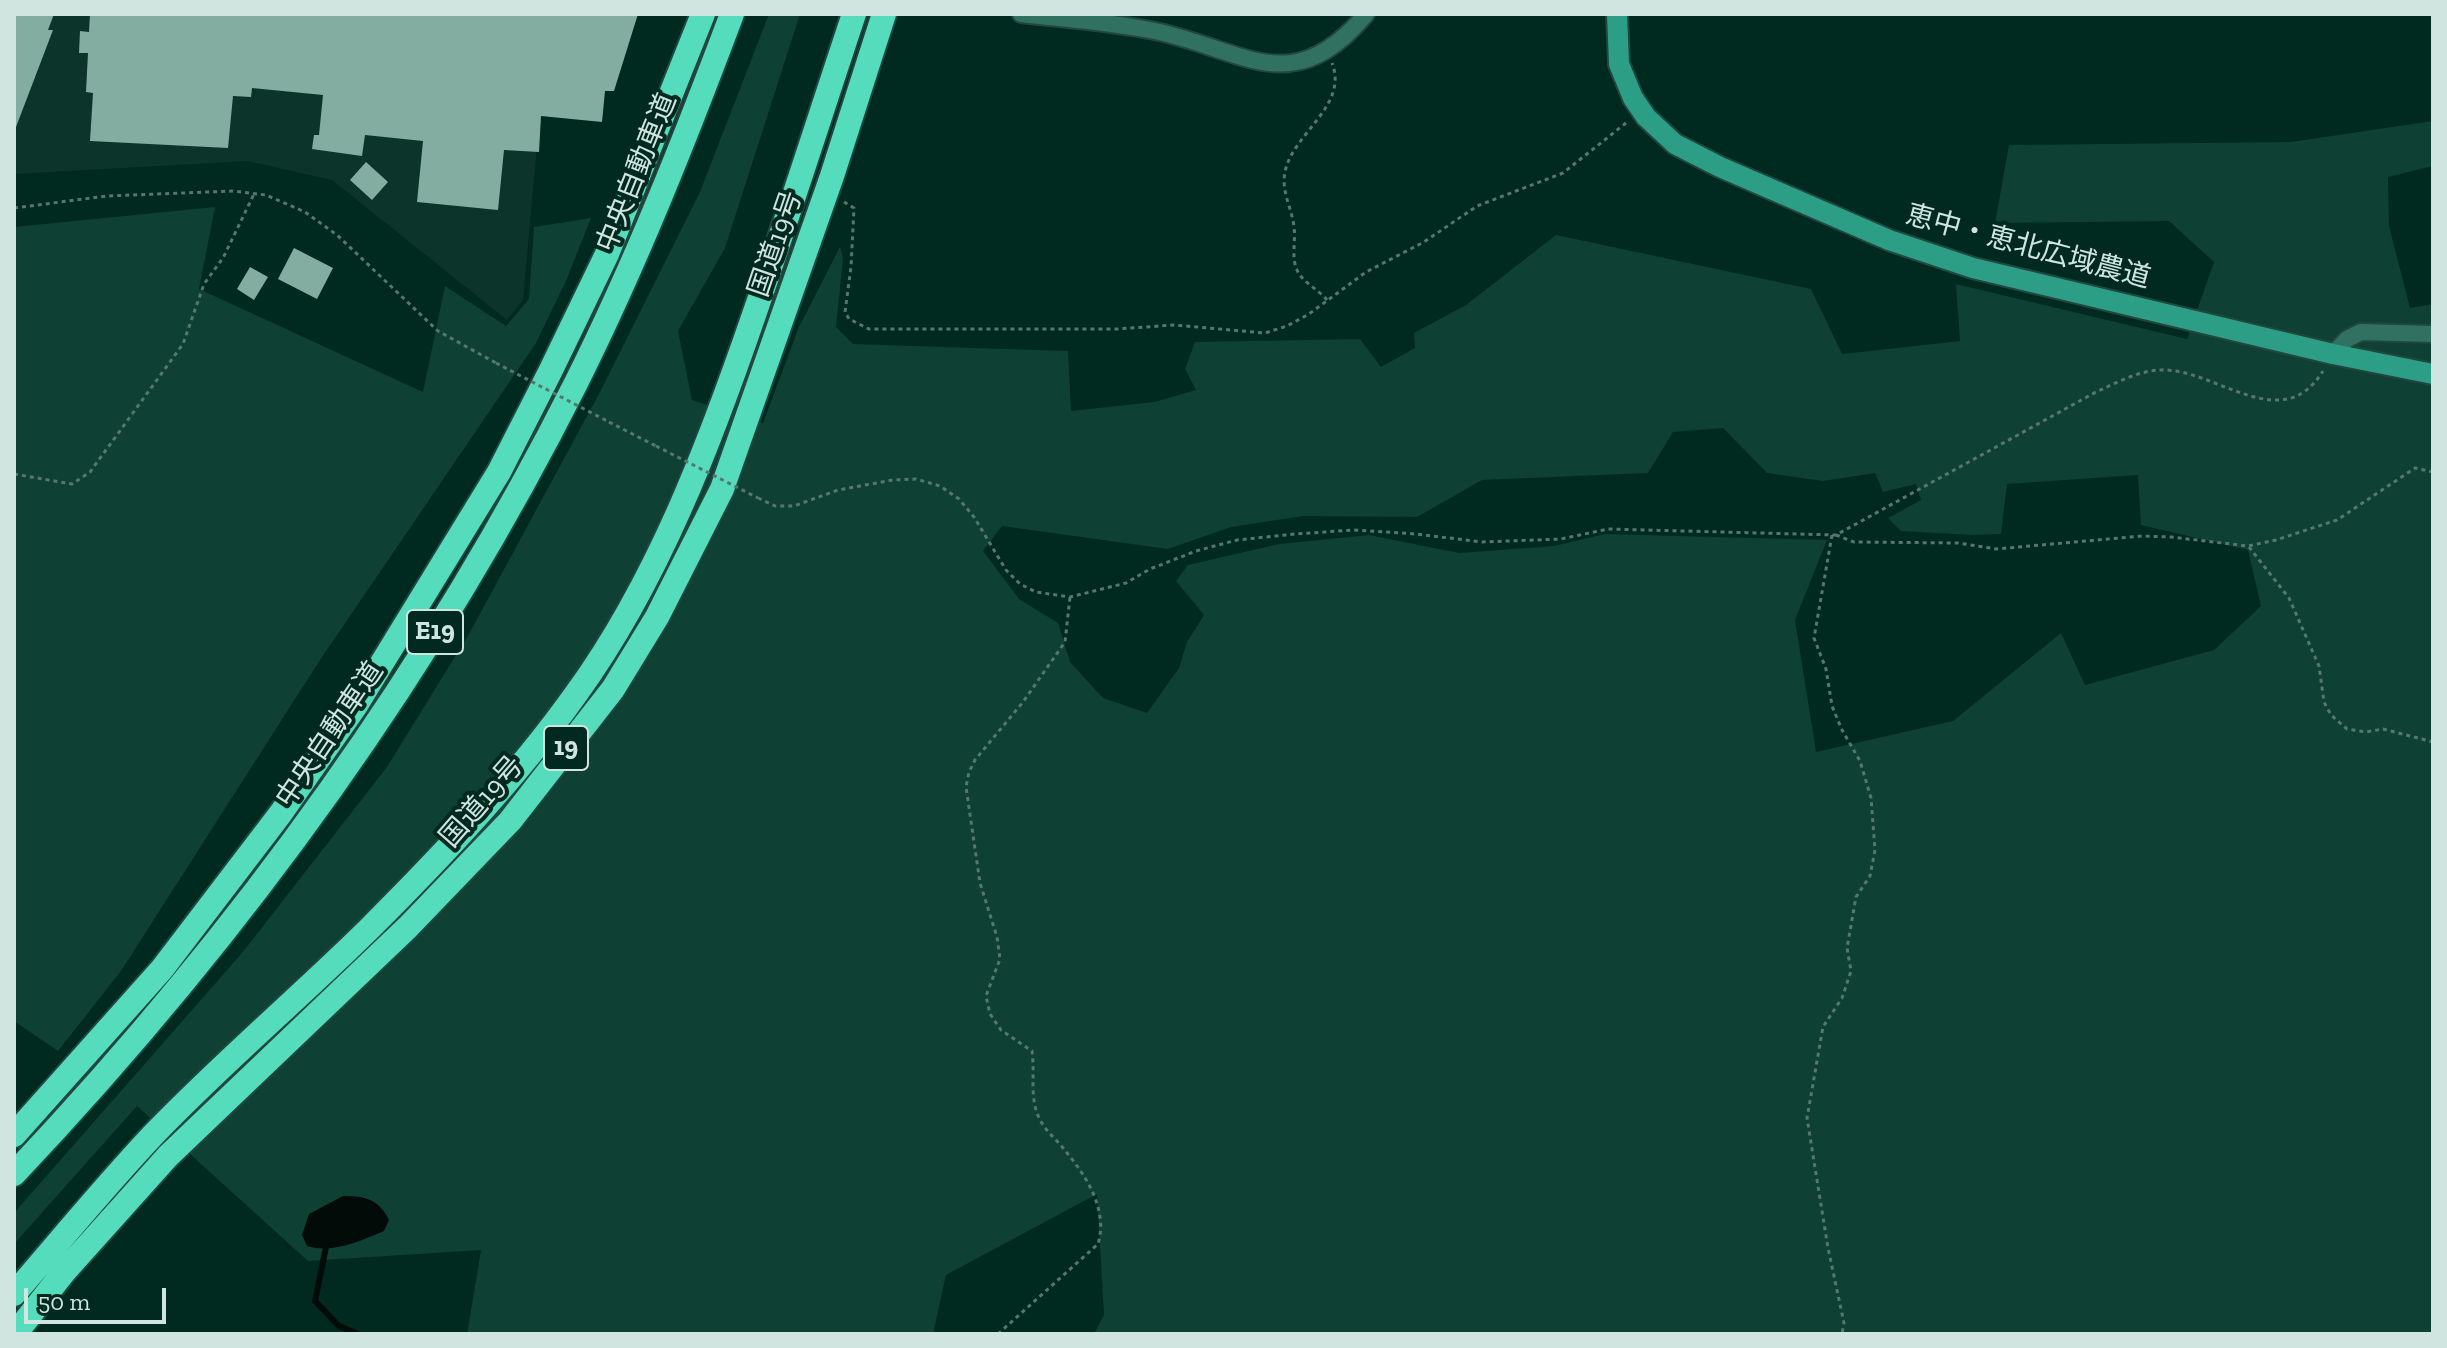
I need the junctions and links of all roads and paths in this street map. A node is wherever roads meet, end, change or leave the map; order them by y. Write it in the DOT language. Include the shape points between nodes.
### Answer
graph roads {
  1 [pos="703,14"];
  2 [pos="732,14"];
  3 [pos="854,14"];
  4 [pos="884,14"];
  5 [pos="1021,14"];
  6 [pos="1366,14"];
  7 [pos="1617,14"];
  8 [pos="1326,53"];
  9 [pos="1642,110"];
  10 [pos="254,194"];
  11 [pos="824,197"];
  12 [pos="14,208"];
  13 [pos="1327,300"];
  14 [pos="2433,334"];
  15 [pos="2333,354"];
  16 [pos="2433,374"];
  17 [pos="2433,472"];
  18 [pos="14,474"];
  19 [pos="1834,535"];
  20 [pos="2248,546"];
  21 [pos="1070,597"];
  22 [pos="2433,742"];
  23 [pos="14,1135"];
  24 [pos="14,1174"];
  25 [pos="14,1294"];
  26 [pos="15,1334"];
  27 [pos="998,1334"];
  28 [pos="1842,1334"];
  1 -- 23 [label="highway, 中央自動車道 / E19" via="607,254 545,382 499,472 355,707 162,969"];
  2 -- 24 [label="highway, 中央自動車道 / E19" via="633,264 576,383 456,599 296,838 183,984"];
  3 -- 25 [label="highway, 国道19号 / 19" via="716,423 656,558 577,693 453,840 369,929 152,1136"];
  4 -- 11 [label="highway, 国道19号 / 19"];
  5 -- 8 [label="street" via="1159,32 1279,64"];
  6 -- 8 [label="street"];
  7 -- 9 [label="street, 恵中・恵北広域農道" via="1619,64"];
  8 -- 13 [label="path" via="1337,77 1333,93 1297,147 1283,183 1294,225 1298,274"];
  9 -- 13 [label="path" via="1563,173 1477,206"];
  9 -- 15 [label="street, 恵中・恵北広域農道" via="1675,144 1693,154 1889,240 1973,268"];
  10 -- 12 [label="path" via="107,196"];
  10 -- 18 [label="path" via="204,284 183,344 90,472 72,484"];
  10 -- 21 [label="path, bridge" via="305,212 337,235 438,331 758,498 775,506 794,506 838,490 893,480 940,486 974,517 1020,584"];
  11 -- 13 [label="path" via="854,208 845,312 869,329 1174,325 1265,333 1287,326"];
  11 -- 26 [label="highway, 国道19号 / 19" via="722,489 657,617 613,689 510,821 408,927 168,1156"];
  14 -- 15 [label="street" via="2361,332"];
  15 -- 16 [label="street, 恵中・恵北広域農道"];
  15 -- 19 [label="path" via="2319,378 2284,400 2255,398 2183,372 2134,375"];
  17 -- 20 [label="path" via="2415,468 2337,520"];
  19 -- 20 [label="path" via="1854,542 1958,543 1996,549 2142,536"];
  19 -- 21 [label="path" via="1608,529 1561,539 1482,542 1354,530 1295,534 1196,551 1126,583"];
  19 -- 28 [label="path" via="1814,638 1832,706 1860,761 1871,798 1875,850 1870,876 1856,897 1847,948 1851,971 1842,998 1823,1027 1807,1118"];
  20 -- 22 [label="path" via="2289,598 2319,666 2331,715 2347,729 2383,729"];
  21 -- 27 [label="path" via="1065,642 975,760 966,787 980,883 1000,959 986,996 990,1014 1001,1030 1032,1051 1037,1113 1081,1172 1095,1199 1102,1232 1098,1244"];
}
